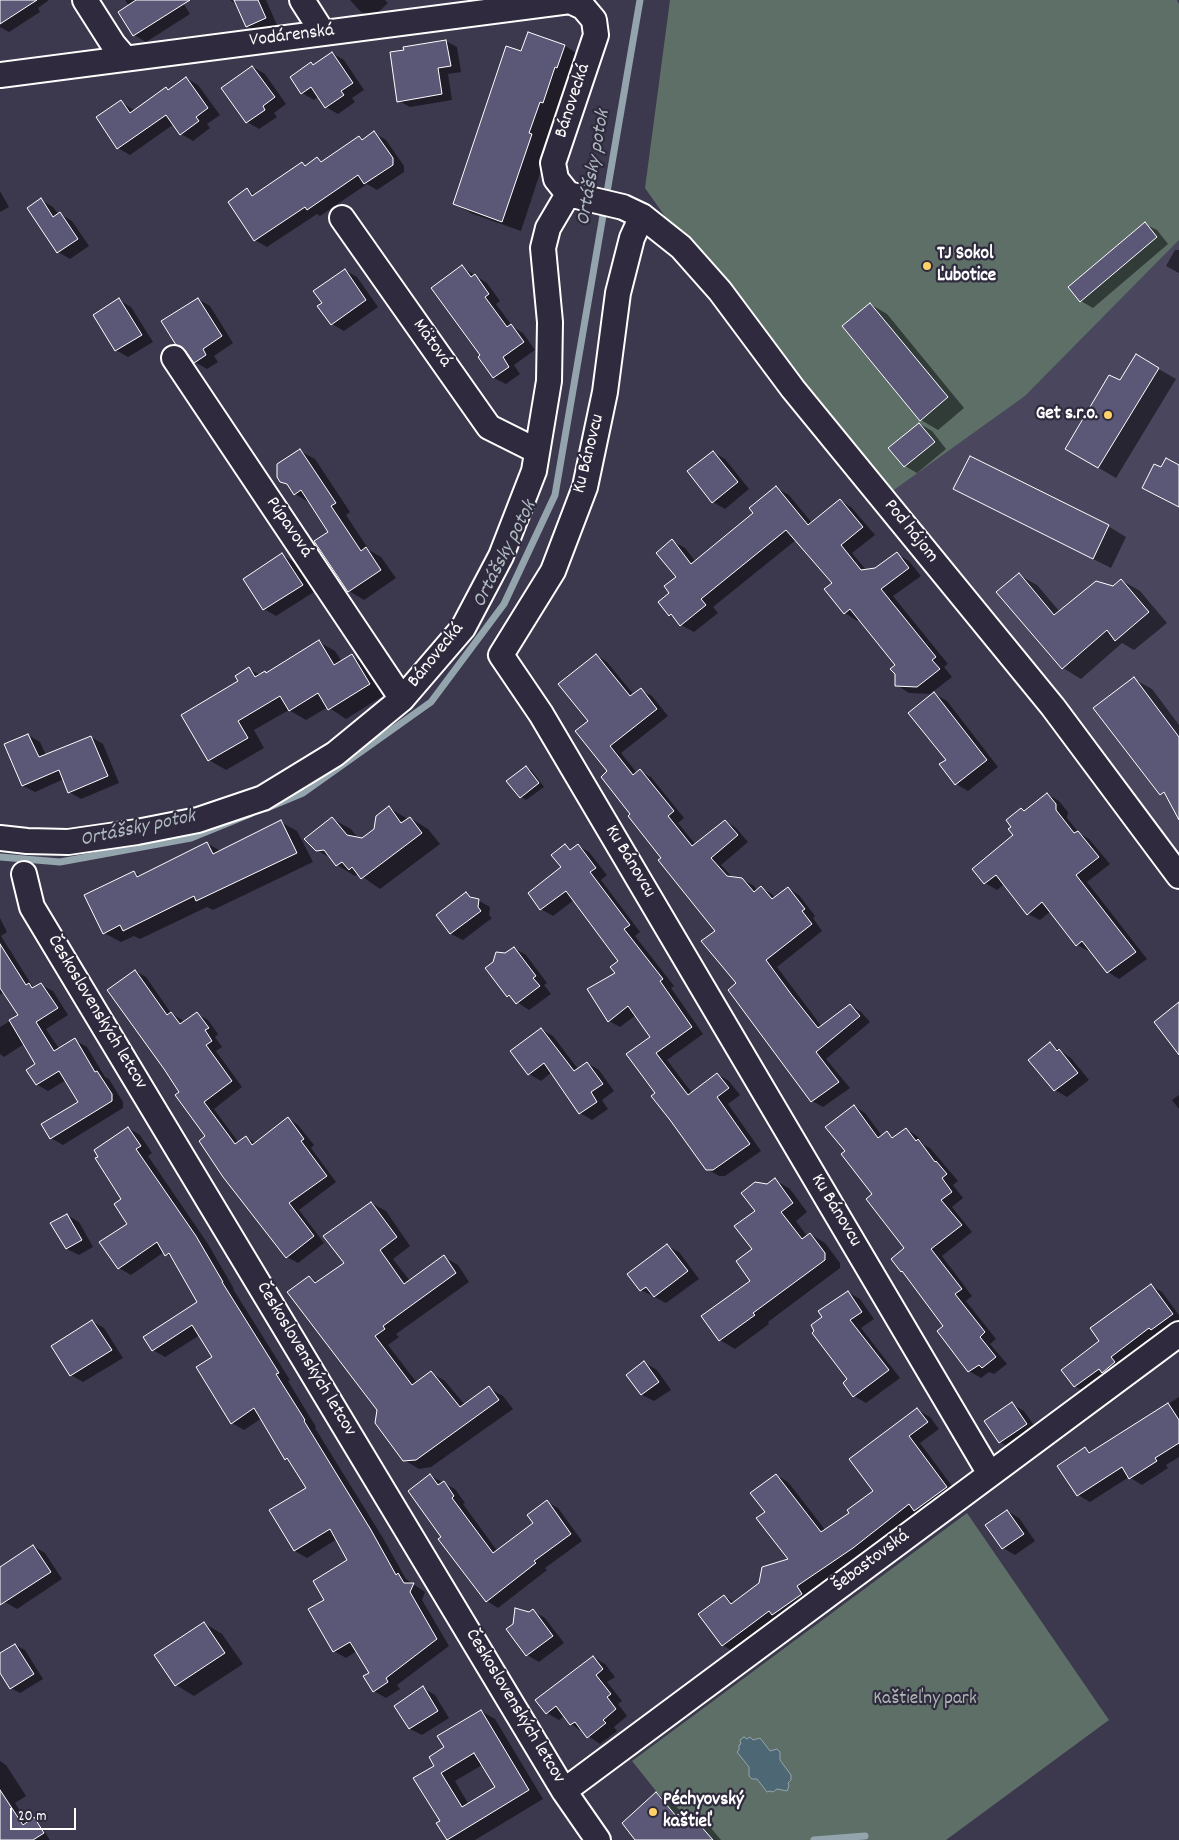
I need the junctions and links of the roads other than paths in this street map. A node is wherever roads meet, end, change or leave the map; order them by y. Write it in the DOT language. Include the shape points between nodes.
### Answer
graph roads {
  1 [pos="85,0"];
  2 [pos="302,0"];
  3 [pos="583,7"];
  4 [pos="322,33"];
  5 [pos="125,58"];
  6 [pos="0,75"];
  7 [pos="578,196"];
  8 [pos="633,211"];
  9 [pos="342,218"];
  10 [pos="174,358"];
  11 [pos="538,451"];
  12 [pos="402,699"];
  13 [pos="0,838"];
  14 [pos="24,874"];
  15 [pos="1179,876"];
  16 [pos="1179,1334"];
  17 [pos="990,1474"];
  18 [pos="564,1790"];
  19 [pos="598,1840"];
  1 -- 5 [label="street"];
  2 -- 4 [label="street"];
  3 -- 4 [label="street, Vodárenská" via="570,2"];
  3 -- 7 [label="street, Bánovecká" via="594,20 596,35 553,163 556,179"];
  4 -- 5 [label="street, Vodárenská"];
  5 -- 6 [label="street, Vodárenská"];
  7 -- 8 [label="street"];
  7 -- 11 [label="street, Bánovecká" via="548,228 543,248 550,322 549,381"];
  8 -- 15 [label="street, Pod hájom" via="681,247 720,291 793,389 1053,707"];
  8 -- 17 [label="street, Ku Bánovcu" via="632,238 618,293 605,392 584,487 553,571 501,655 541,714"];
  9 -- 11 [label="street, Mätová" via="489,427"];
  10 -- 12 [label="street, Púpavová"];
  11 -- 12 [label="street, Bánovecká" via="534,472 501,556 462,628"];
  12 -- 13 [label="street, Bánovecká" via="335,754 263,798 198,820 137,832 68,842"];
  14 -- 18 [label="street, Československých letcov" via="32,907"];
  16 -- 17 [label="street, Šebastovská"];
  17 -- 18 [label="street, Šebastovská"];
  18 -- 19 [label="street, Československých letcov"];
}
